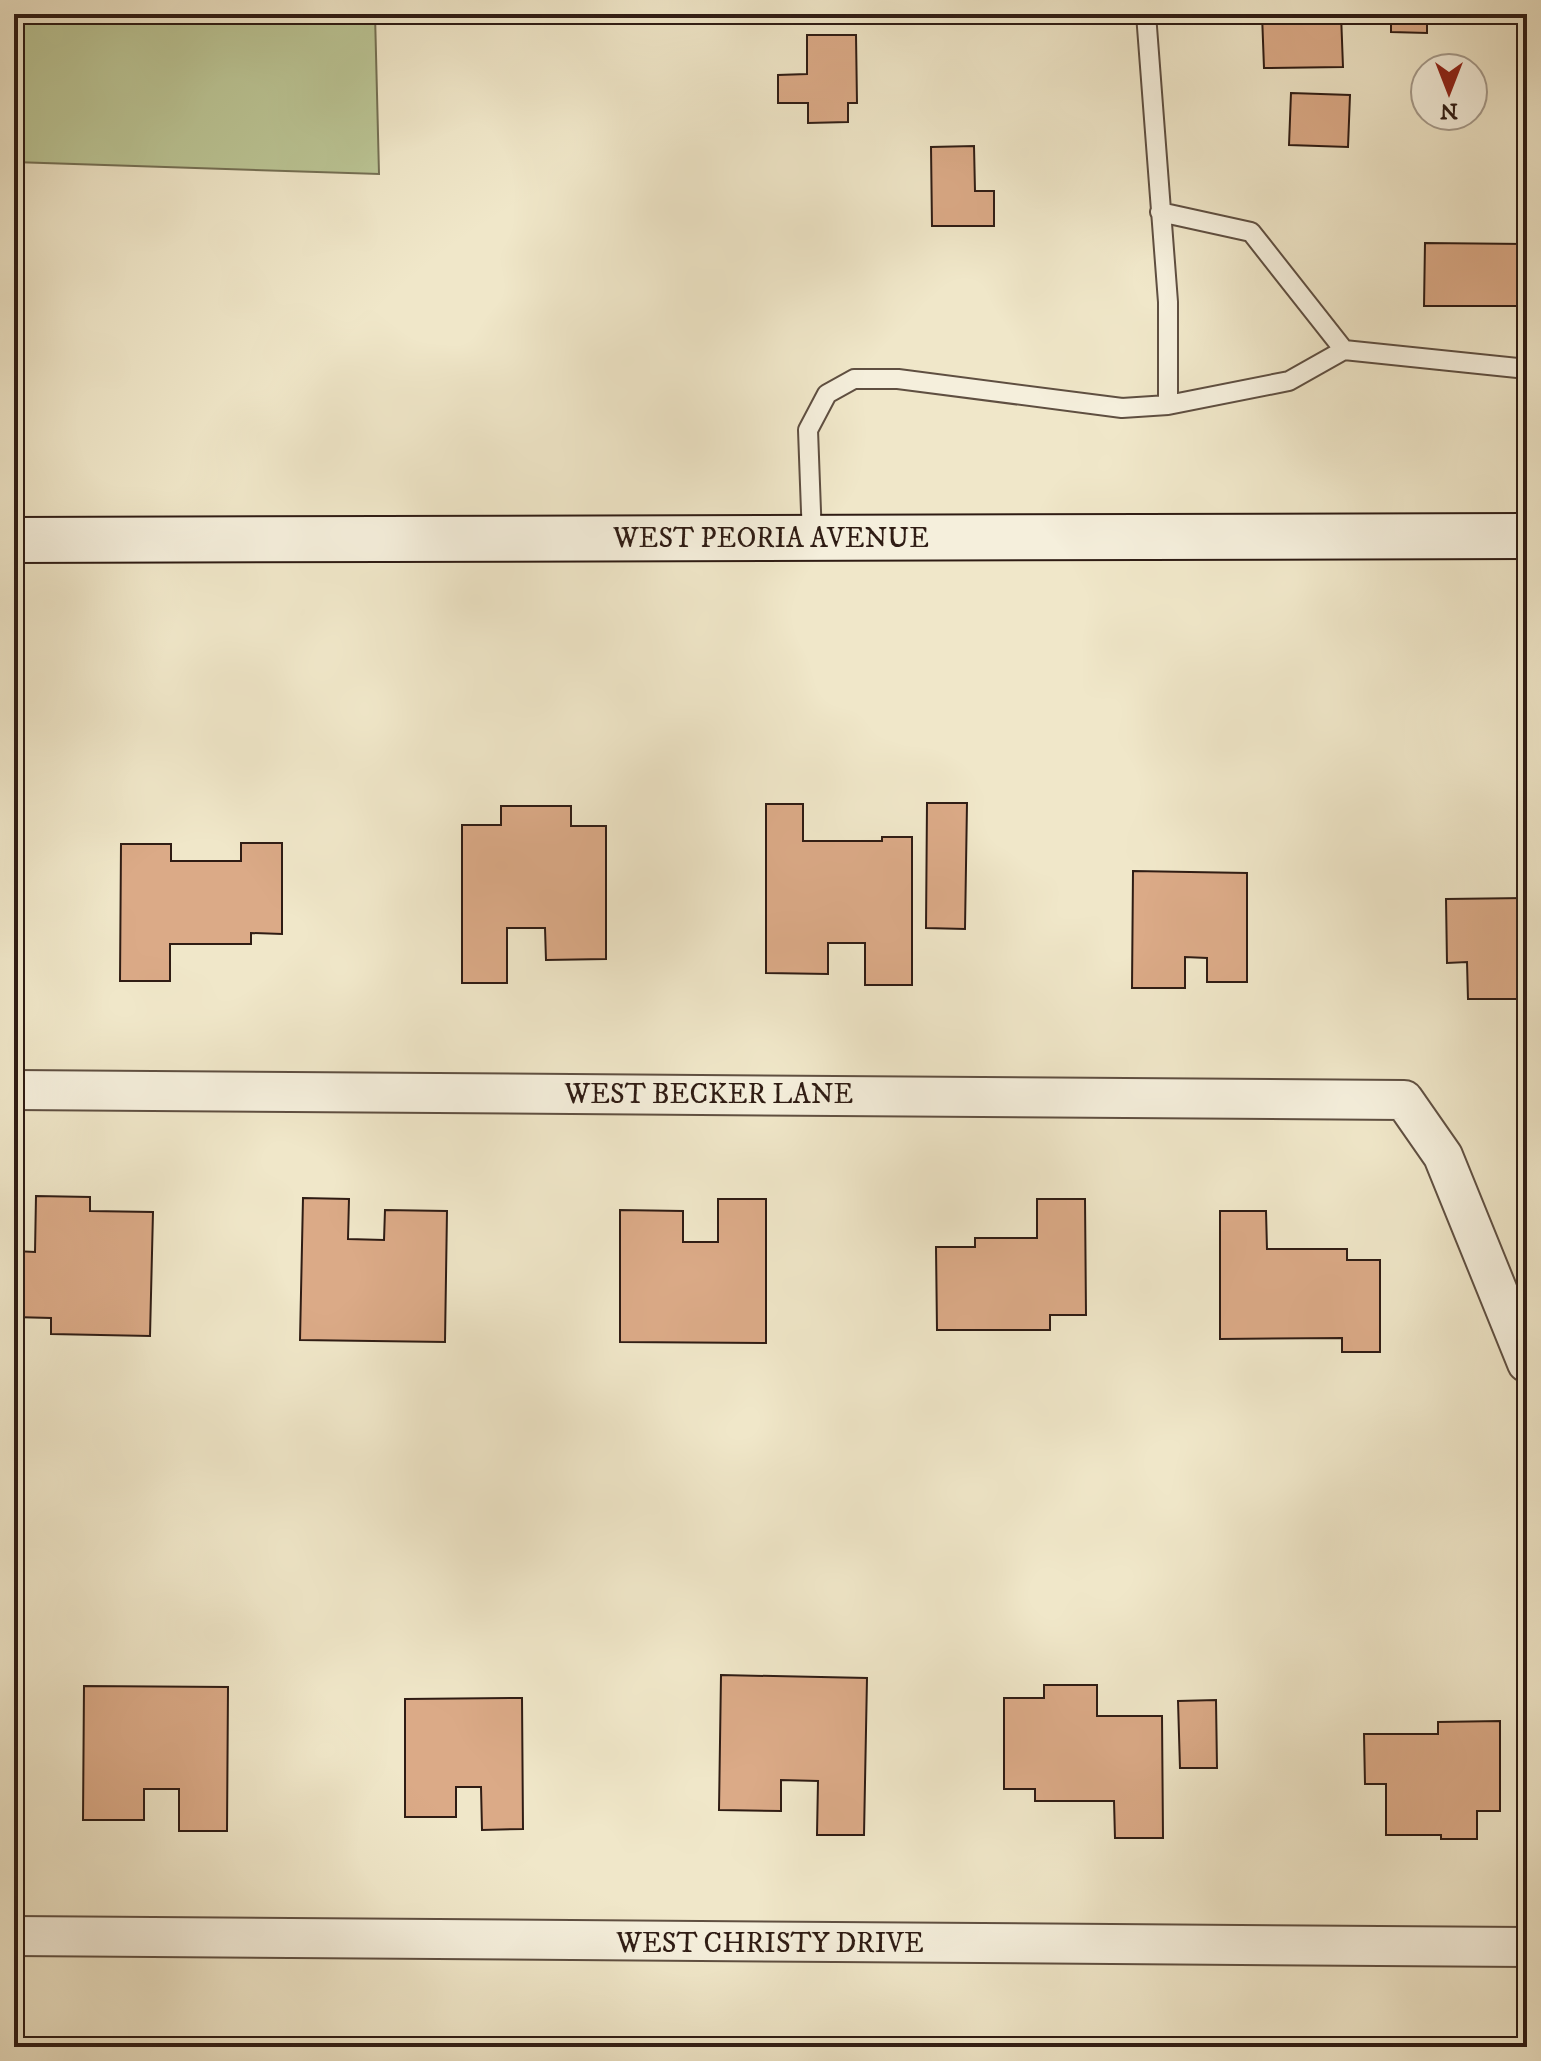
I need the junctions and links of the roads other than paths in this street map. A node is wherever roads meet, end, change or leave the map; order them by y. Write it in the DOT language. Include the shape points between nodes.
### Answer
graph roads {
  1 [pos="1146,14"];
  2 [pos="1160,212"];
  3 [pos="1344,350"];
  4 [pos="1527,369"];
  5 [pos="1168,405"];
  6 [pos="1527,536"];
  7 [pos="812,538"];
  8 [pos="14,540"];
  9 [pos="14,1090"];
  10 [pos="1527,1363"];
  11 [pos="14,1936"];
  12 [pos="1527,1947"];
  1 -- 2 [label="lane"];
  2 -- 3 [label="lane" via="1251,232"];
  2 -- 5 [label="lane" via="1168,302"];
  3 -- 4 [label="lane"];
  3 -- 5 [label="lane" via="1289,381"];
  5 -- 7 [label="lane" via="1122,408 898,379 854,379 827,394 808,430"];
  6 -- 7 [label="main road, WEST PEORIA AVENUE"];
  7 -- 8 [label="main road, WEST PEORIA AVENUE"];
  9 -- 10 [label="street, WEST BECKER LANE" via="1404,1100 1443,1156"];
  11 -- 12 [label="street, WEST CHRISTY DRIVE"];
}
